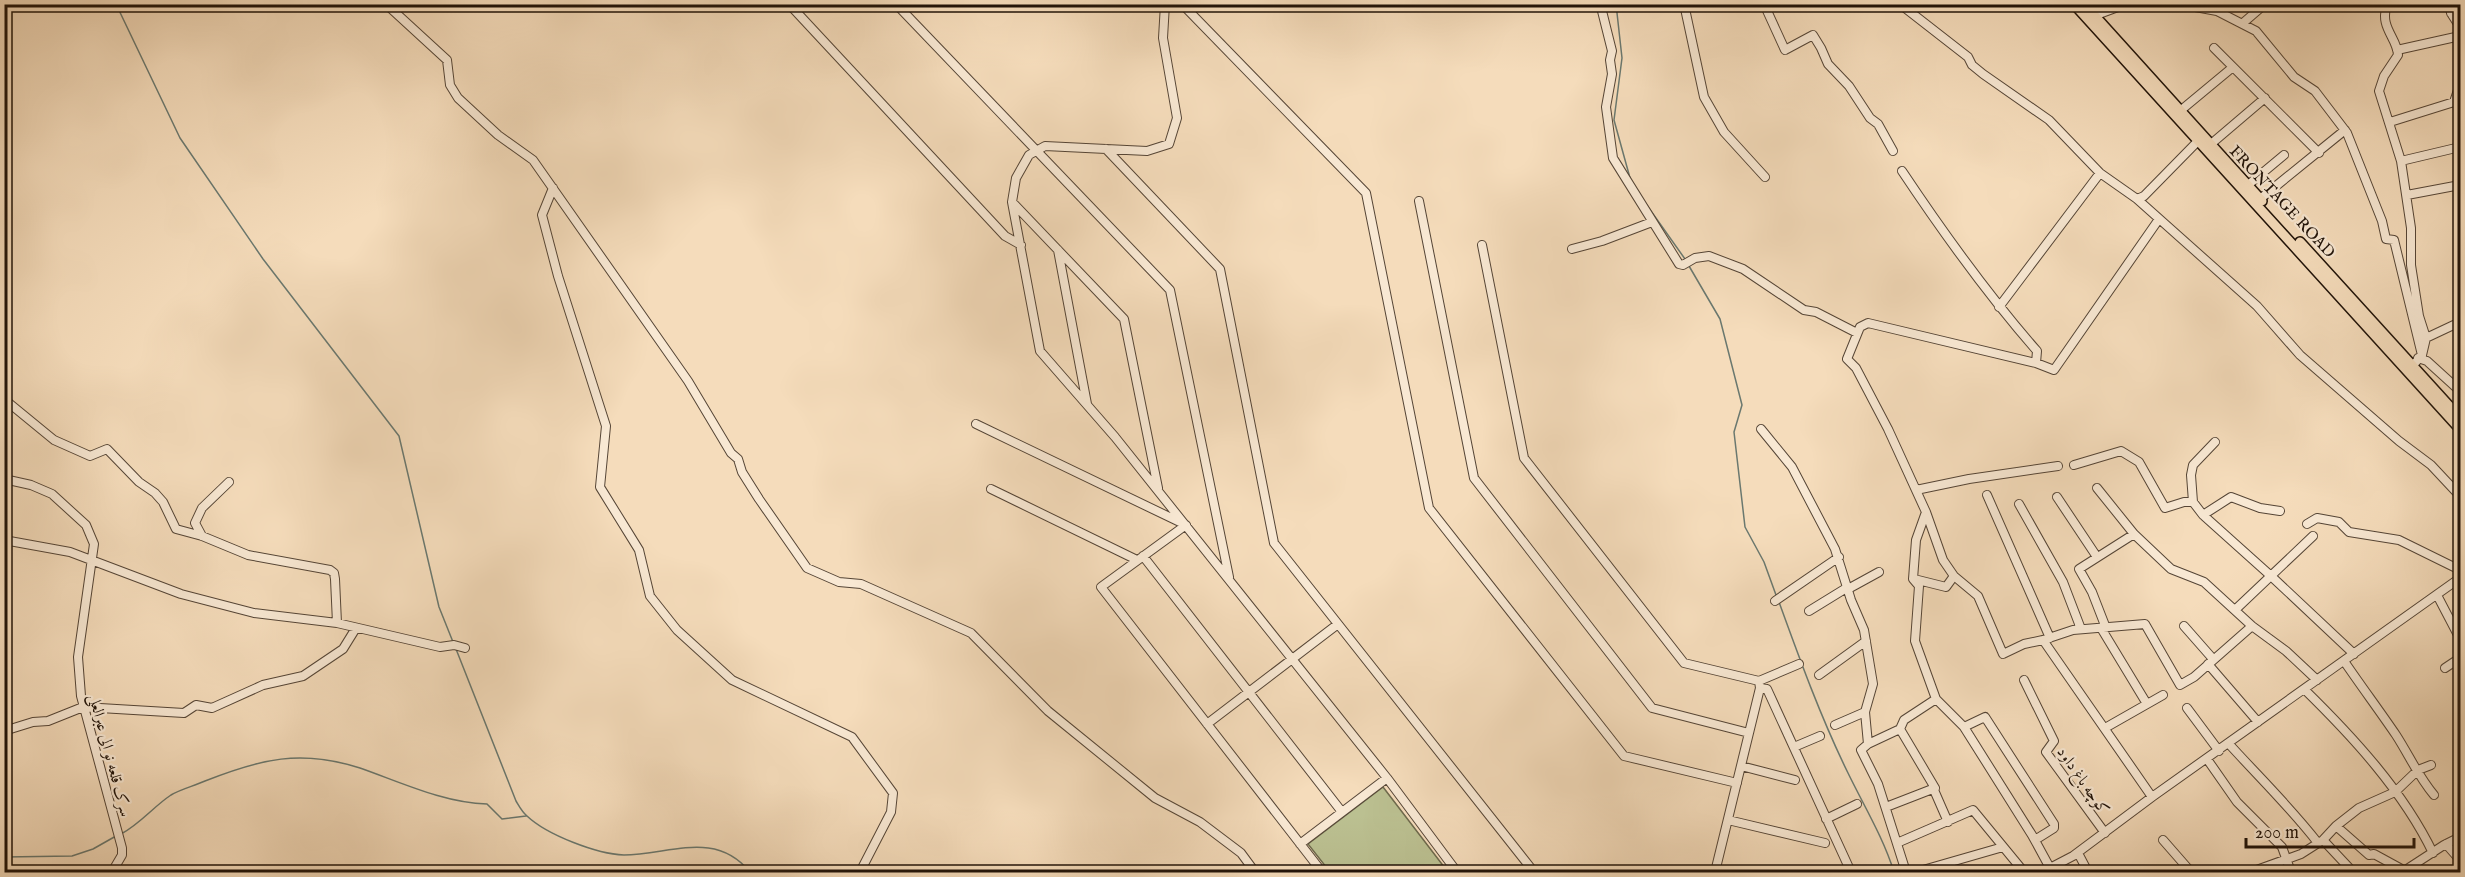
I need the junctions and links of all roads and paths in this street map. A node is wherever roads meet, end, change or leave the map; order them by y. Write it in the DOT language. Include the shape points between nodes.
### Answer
graph roads {
  1 [pos="386,4"];
  2 [pos="789,4"];
  3 [pos="896,4"];
  4 [pos="1165,4"];
  5 [pos="1182,4"];
  6 [pos="1684,4"];
  7 [pos="1764,4"];
  8 [pos="1899,4"];
  9 [pos="2074,4"];
  10 [pos="2084,4"];
  11 [pos="2126,4"];
  12 [pos="2180,4"];
  13 [pos="2265,4"];
  14 [pos="2387,4"];
  15 [pos="2192,5"];
  16 [pos="2450,9"];
  17 [pos="1602,11"];
  18 [pos="2460,12"];
  19 [pos="2091,17"];
  20 [pos="2243,23"];
  21 [pos="2460,27"];
  22 [pos="2460,36"];
  23 [pos="2214,48"];
  24 [pos="2397,50"];
  25 [pos="2233,67"];
  26 [pos="2460,84"];
  27 [pos="2265,98"];
  28 [pos="2458,99"];
  29 [pos="2180,111"];
  30 [pos="2390,122"];
  31 [pos="2345,130"];
  32 [pos="2198,141"];
  33 [pos="2211,144"];
  34 [pos="2460,147"];
  35 [pos="1106,149"];
  36 [pos="1036,151"];
  37 [pos="1893,151"];
  38 [pos="2319,153"];
  39 [pos="2284,155"];
  40 [pos="2401,161"];
  41 [pos="1902,171"];
  42 [pos="2100,173"];
  43 [pos="1765,177"];
  44 [pos="2248,185"];
  45 [pos="2460,185"];
  46 [pos="553,188"];
  47 [pos="2407,195"];
  48 [pos="2137,199"];
  49 [pos="2260,200"];
  50 [pos="1419,201"];
  51 [pos="1012,202"];
  52 [pos="2159,219"];
  53 [pos="1652,222"];
  54 [pos="1021,245"];
  55 [pos="1482,246"];
  56 [pos="1572,249"];
  57 [pos="1058,250"];
  58 [pos="1999,307"];
  59 [pos="2460,322"];
  60 [pos="1857,333"];
  61 [pos="2426,338"];
  62 [pos="2416,362"];
  63 [pos="2036,363"];
  64 [pos="2460,391"];
  65 [pos="4,399"];
  66 [pos="1088,405"];
  67 [pos="2460,418"];
  68 [pos="976,424"];
  69 [pos="1761,429"];
  70 [pos="2460,429"];
  71 [pos="2215,442"];
  72 [pos="2058,465"];
  73 [pos="2074,465"];
  74 [pos="4,479"];
  75 [pos="229,482"];
  76 [pos="2097,488"];
  77 [pos="991,489"];
  78 [pos="1916,490"];
  79 [pos="1158,491"];
  80 [pos="1987,495"];
  81 [pos="2460,496"];
  82 [pos="2057,497"];
  83 [pos="2193,502"];
  84 [pos="2019,504"];
  85 [pos="2280,511"];
  86 [pos="1926,512"];
  87 [pos="2203,515"];
  88 [pos="2307,524"];
  89 [pos="1185,525"];
  90 [pos="2134,534"];
  91 [pos="202,536"];
  92 [pos="2313,536"];
  93 [pos="4,540"];
  94 [pos="1839,557"];
  95 [pos="2097,557"];
  96 [pos="1140,558"];
  97 [pos="92,560"];
  98 [pos="2460,570"];
  99 [pos="1879,572"];
  100 [pos="1954,576"];
  101 [pos="2271,576"];
  102 [pos="2460,578"];
  103 [pos="1913,579"];
  104 [pos="1230,580"];
  105 [pos="1848,588"];
  106 [pos="2437,595"];
  107 [pos="1775,601"];
  108 [pos="2236,609"];
  109 [pos="1809,611"];
  110 [pos="337,623"];
  111 [pos="1338,624"];
  112 [pos="2184,626"];
  113 [pos="2252,626"];
  114 [pos="356,628"];
  115 [pos="2104,628"];
  116 [pos="2081,629"];
  117 [pos="2046,639"];
  118 [pos="2460,639"];
  119 [pos="1866,641"];
  120 [pos="465,648"];
  121 [pos="2354,654"];
  122 [pos="2460,658"];
  123 [pos="1292,659"];
  124 [pos="2210,661"];
  125 [pos="2344,661"];
  126 [pos="1798,664"];
  127 [pos="2445,668"];
  128 [pos="1819,675"];
  129 [pos="2024,680"];
  130 [pos="2317,680"];
  131 [pos="1760,685"];
  132 [pos="2304,689"];
  133 [pos="1249,692"];
  134 [pos="2163,695"];
  135 [pos="1936,699"];
  136 [pos="2147,704"];
  137 [pos="83,707"];
  138 [pos="2187,708"];
  139 [pos="1864,712"];
  140 [pos="2258,722"];
  141 [pos="1207,724"];
  142 [pos="1835,725"];
  143 [pos="1964,727"];
  144 [pos="2105,728"];
  145 [pos="1900,729"];
  146 [pos="4,731"];
  147 [pos="1749,733"];
  148 [pos="1820,736"];
  149 [pos="1868,744"];
  150 [pos="2229,744"];
  151 [pos="1794,747"];
  152 [pos="2219,751"];
  153 [pos="2207,759"];
  154 [pos="2431,765"];
  155 [pos="1741,766"];
  156 [pos="2418,770"];
  157 [pos="1387,778"];
  158 [pos="1795,780"];
  159 [pos="1737,783"];
  160 [pos="1934,790"];
  161 [pos="2395,792"];
  162 [pos="2434,795"];
  163 [pos="2152,797"];
  164 [pos="1857,804"];
  165 [pos="1886,807"];
  166 [pos="1342,812"];
  167 [pos="1826,819"];
  168 [pos="1728,820"];
  169 [pos="1948,822"];
  170 [pos="2336,826"];
  171 [pos="2105,833"];
  172 [pos="2460,837"];
  173 [pos="2035,840"];
  174 [pos="2163,840"];
  175 [pos="2321,842"];
  176 [pos="1825,843"];
  177 [pos="1897,843"];
  178 [pos="1300,844"];
  179 [pos="2446,844"];
  180 [pos="2003,847"];
  181 [pos="2078,853"];
  182 [pos="2433,854"];
  183 [pos="2460,860"];
  184 [pos="2287,861"];
  185 [pos="2049,870"];
  186 [pos="1715,871"];
  187 [pos="2263,871"];
  188 [pos="2406,872"];
  189 [pos="112,873"];
  190 [pos="860,873"];
  191 [pos="1255,873"];
  192 [pos="1322,873"];
  193 [pos="1457,873"];
  194 [pos="1534,873"];
  195 [pos="1732,873"];
  196 [pos="1851,873"];
  197 [pos="1906,873"];
  198 [pos="1916,873"];
  199 [pos="2024,873"];
  200 [pos="2088,873"];
  201 [pos="2191,873"];
  202 [pos="2251,873"];
  203 [pos="2291,873"];
  204 [pos="2354,873"];
  1 -- 46 [label="street" via="447,60 450,86 458,98 498,135 533,160"];
  2 -- 54 [label="street" via="1005,236"];
  3 -- 36 [label="street"];
  4 -- 35 [label="street" via="1164,38 1177,118 1169,144 1147,151"];
  5 -- 159 [label="street" via="1366,193 1429,508 1624,756"];
  6 -- 43 [label="street" via="1704,97 1724,132"];
  7 -- 37 [label="street" via="1785,50 1813,35 1828,64 1878,124"];
  8 -- 42 [label="street" via="1968,57 1983,74 2049,120"];
  9 -- 19 [label="main road"];
  10 -- 19 [label="main road, FRONTAGE ROAD"];
  11 -- 19 [label="street"];
  12 -- 15 [label="street"];
  13 -- 20 [label="street"];
  14 -- 24 [label="street" via="2386,25"];
  15 -- 20 [label="street" via="2217,10"];
  16 -- 18 [label="street"];
  16 -- 21 [label="street"];
  17 -- 53 [label="street" via="1612,51 1606,107 1613,158"];
  19 -- 29 [label="main road, FRONTAGE ROAD"];
  19 -- 32 [label="main road"];
  20 -- 31 [label="street" via="2256,31 2294,77 2315,91"];
  22 -- 24 [label="street"];
  23 -- 25 [label="street"];
  24 -- 30 [label="street" via="2379,91"];
  25 -- 27 [label="street"];
  25 -- 29 [label="street"];
  26 -- 28 [label="street"];
  27 -- 33 [label="street"];
  27 -- 38 [label="street"];
  28 -- 30 [label="street"];
  29 -- 33 [label="main road, FRONTAGE ROAD"];
  30 -- 40 [label="street"];
  31 -- 38 [label="street"];
  31 -- 62 [label="street" via="2386,239 2394,240"];
  32 -- 48 [label="street"];
  32 -- 62 [label="main road"];
  33 -- 44 [label="main road, FRONTAGE ROAD"];
  34 -- 40 [label="street"];
  35 -- 36 [label="street" via="1045,146"];
  35 -- 111 [label="street" via="1220,269 1274,543"];
  36 -- 51 [label="street" via="1029,155 1016,178"];
  36 -- 104 [label="street" via="1170,290"];
  38 -- 49 [label="street"];
  39 -- 44 [label="street"];
  40 -- 47 [label="street"];
  41 -- 58 [label="street"];
  42 -- 48 [label="street"];
  42 -- 58 [label="street"];
  44 -- 49 [label="main road, FRONTAGE ROAD"];
  45 -- 47 [label="street"];
  46 -- 190 [label="street" via="542,215 606,426 600,487 639,550 650,596 676,630 732,680 852,737 893,793 891,812"];
  46 -- 191 [label="street" via="688,381 759,499 807,568 839,582 861,584 971,633 1048,711 1155,798 1200,822 1241,853"];
  47 -- 61 [label="street" via="2411,265"];
  48 -- 52 [label="street"];
  49 -- 62 [label="main road, FRONTAGE ROAD"];
  50 -- 147 [label="street" via="1474,478 1652,708"];
  51 -- 54 [label="street"];
  51 -- 57 [label="street"];
  52 -- 63 [label="street" via="2054,370"];
  52 -- 81 [label="street" via="2257,306 2301,355 2431,465"];
  53 -- 56 [label="street"];
  53 -- 60 [label="street" via="1678,264 1709,256 1743,269 1804,310"];
  54 -- 66 [label="street" via="1040,351"];
  55 -- 131 [label="street" via="1524,458 1684,663"];
  57 -- 66 [label="street"];
  57 -- 79 [label="street" via="1124,319"];
  58 -- 63 [label="street" via="2037,351"];
  59 -- 61 [label="street"];
  60 -- 63 [label="street" via="1868,323"];
  60 -- 78 [label="street" via="1847,359 1856,368"];
  61 -- 62 [label="street"];
  62 -- 64 [label="street" via="2427,361"];
  62 -- 67 [label="main road, FRONTAGE ROAD"];
  62 -- 70 [label="main road"];
  65 -- 91 [label="street" via="54,440 90,456 107,450 163,501 174,528"];
  66 -- 79 [label="street"];
  68 -- 89 [label="street"];
  69 -- 94 [label="street" via="1792,467"];
  71 -- 83 [label="street" via="2193,465"];
  72 -- 78 [label="street"];
  73 -- 83 [label="street" via="2121,451 2139,462 2164,508"];
  74 -- 97 [label="street, سرک قلعه نو الی عبرالعلی" via="52,494 69,509 86,525 94,544"];
  75 -- 91 [label="street" via="202,508 195,523"];
  76 -- 90 [label="street"];
  77 -- 96 [label="street"];
  78 -- 86 [label="street"];
  79 -- 89 [label="street"];
  80 -- 117 [label="street"];
  82 -- 95 [label="street"];
  83 -- 87 [label="street"];
  84 -- 116 [label="street" via="2063,582"];
  85 -- 87 [label="street" via="2231,497"];
  86 -- 100 [label="street" via="1943,560"];
  86 -- 103 [label="street" via="1916,540"];
  87 -- 101 [label="street"];
  88 -- 98 [label="street" via="2317,518 2339,522 2349,531 2399,540"];
  89 -- 96 [label="street"];
  89 -- 104 [label="street"];
  90 -- 95 [label="street"];
  90 -- 108 [label="street" via="2171,569 2204,582"];
  91 -- 110 [label="street" via="248,555 330,570 335,579"];
  92 -- 101 [label="street"];
  93 -- 97 [label="street"];
  94 -- 105 [label="street"];
  94 -- 107 [label="street"];
  95 -- 115 [label="street" via="2079,568"];
  96 -- 133 [label="street"];
  96 -- 141 [label="street" via="1101,587"];
  97 -- 110 [label="street" via="181,594 254,613"];
  97 -- 137 [label="street, سرک قلعه نو الی عبرالعلی" via="78,657"];
  99 -- 105 [label="street"];
  100 -- 103 [label="street" via="1946,587"];
  100 -- 117 [label="street" via="1978,596 2003,654"];
  101 -- 108 [label="street"];
  101 -- 121 [label="street"];
  102 -- 106 [label="street"];
  103 -- 135 [label="street" via="1919,586 1915,641"];
  104 -- 123 [label="street"];
  105 -- 109 [label="street"];
  105 -- 119 [label="street"];
  106 -- 118 [label="street"];
  106 -- 121 [label="street"];
  108 -- 113 [label="street"];
  110 -- 114 [label="street"];
  111 -- 123 [label="street"];
  111 -- 194 [label="street"];
  112 -- 124 [label="street"];
  113 -- 124 [label="street"];
  113 -- 130 [label="street"];
  114 -- 120 [label="street" via="440,647"];
  114 -- 137 [label="street" via="343,649 303,676 263,685 212,708 196,705 184,713"];
  115 -- 116 [label="street"];
  115 -- 124 [label="street" via="2146,625 2181,685"];
  115 -- 136 [label="street"];
  116 -- 117 [label="street"];
  117 -- 144 [label="street"];
  119 -- 128 [label="street"];
  119 -- 139 [label="street" via="1873,684"];
  121 -- 125 [label="street"];
  122 -- 127 [label="street"];
  123 -- 133 [label="street"];
  123 -- 157 [label="street"];
  124 -- 140 [label="street"];
  125 -- 130 [label="street"];
  125 -- 156 [label="street"];
  126 -- 131 [label="street"];
  129 -- 171 [label="street, کوچه باغ داود" via="2054,741 2046,752"];
  130 -- 132 [label="street"];
  131 -- 147 [label="street"];
  131 -- 151 [label="street" via="1767,689"];
  132 -- 140 [label="street"];
  132 -- 161 [label="street" via="2340,724"];
  133 -- 141 [label="street"];
  133 -- 166 [label="street"];
  134 -- 136 [label="street"];
  135 -- 143 [label="street"];
  135 -- 145 [label="street" via="1904,720"];
  136 -- 144 [label="street"];
  137 -- 146 [label="street" via="48,721"];
  137 -- 189 [label="street, سرک قلعه نو الی عبرالعلی" via="122,848"];
  138 -- 152 [label="street"];
  139 -- 142 [label="street"];
  139 -- 149 [label="street"];
  140 -- 150 [label="street"];
  141 -- 178 [label="street"];
  143 -- 173 [label="street"];
  143 -- 173 [label="street" via="1985,717 2054,824 2054,828"];
  144 -- 163 [label="street"];
  145 -- 149 [label="street"];
  145 -- 160 [label="street"];
  147 -- 155 [label="street"];
  148 -- 151 [label="street"];
  149 -- 165 [label="street" via="1861,750"];
  150 -- 152 [label="street"];
  150 -- 175 [label="street"];
  151 -- 167 [label="street"];
  152 -- 153 [label="street"];
  153 -- 163 [label="street"];
  153 -- 184 [label="street" via="2237,802 2282,848"];
  154 -- 156 [label="street"];
  155 -- 158 [label="street"];
  155 -- 159 [label="street"];
  156 -- 161 [label="street"];
  156 -- 162 [label="street" via="2420,779"];
  157 -- 166 [label="street"];
  157 -- 193 [label="street"];
  159 -- 168 [label="street"];
  160 -- 165 [label="street"];
  160 -- 169 [label="street"];
  161 -- 170 [label="street" via="2359,808"];
  161 -- 182 [label="street"];
  163 -- 171 [label="street"];
  164 -- 167 [label="street"];
  165 -- 177 [label="street"];
  166 -- 178 [label="street"];
  167 -- 196 [label="street"];
  168 -- 176 [label="street"];
  168 -- 186 [label="street"];
  169 -- 177 [label="street"];
  169 -- 180 [label="street" via="1975,810"];
  170 -- 175 [label="street"];
  170 -- 188 [label="street" via="2369,855"];
  171 -- 181 [label="street"];
  172 -- 179 [label="street"];
  173 -- 185 [label="street"];
  174 -- 201 [label="street"];
  175 -- 184 [label="street"];
  175 -- 204 [label="street"];
  177 -- 197 [label="street"];
  178 -- 192 [label="street"];
  179 -- 182 [label="street"];
  179 -- 183 [label="street"];
  180 -- 198 [label="street"];
  180 -- 199 [label="street"];
  181 -- 185 [label="street"];
  181 -- 200 [label="street"];
  182 -- 188 [label="street"];
  184 -- 187 [label="street"];
  184 -- 203 [label="street"];
  186 -- 195 [label="street"];
  187 -- 202 [label="street"];
}
